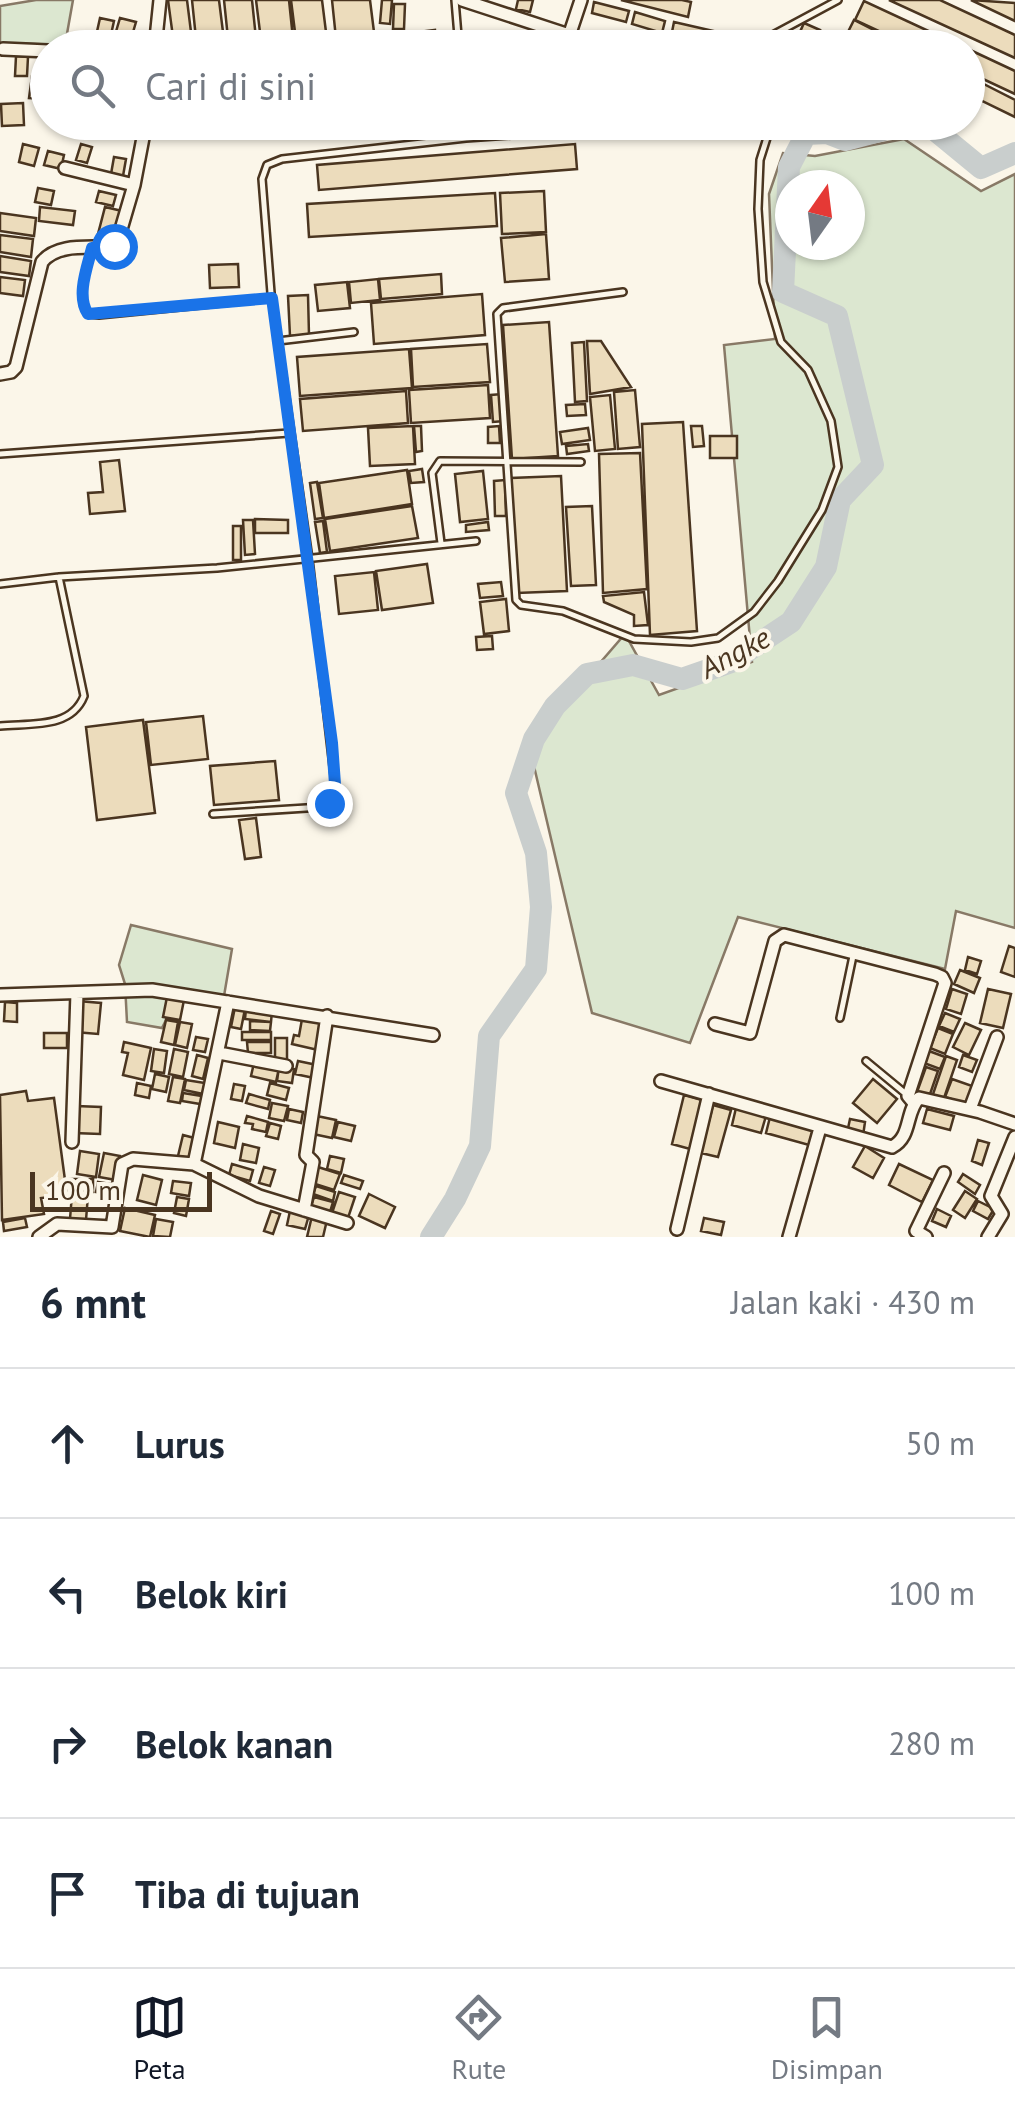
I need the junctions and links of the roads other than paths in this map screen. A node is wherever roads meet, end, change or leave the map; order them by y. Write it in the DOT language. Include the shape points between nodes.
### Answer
graph roads {
  1 [pos="160,0"];
  2 [pos="458,0"];
  3 [pos="580,0"];
  4 [pos="838,0"];
  5 [pos="498,5"];
  6 [pos="157,30"];
  7 [pos="459,30"];
  8 [pos="557,30"];
  9 [pos="571,30"];
  10 [pos="782,30"];
  11 [pos="4,50"];
  12 [pos="30,51"];
  13 [pos="143,140"];
  14 [pos="448,140"];
  15 [pos="766,140"];
  16 [pos="65,168"];
  17 [pos="134,185"];
  18 [pos="92,248"];
  19 [pos="623,292"];
  20 [pos="272,298"];
  21 [pos="354,332"];
  22 [pos="278,341"];
  23 [pos="0,374"];
  24 [pos="289,433"];
  25 [pos="0,454"];
  26 [pos="580,462"];
  27 [pos="507,463"];
  28 [pos="476,541"];
  29 [pos="441,543"];
  30 [pos="309,559"];
  31 [pos="59,577"];
  32 [pos="0,584"];
  33 [pos="0,726"];
  34 [pos="213,814"];
  35 [pos="854,953"];
  36 [pos="0,994"];
  37 [pos="77,994"];
  38 [pos="228,1002"];
  39 [pos="326,1016"];
  40 [pos="840,1018"];
  41 [pos="716,1024"];
  42 [pos="433,1035"];
  43 [pos="998,1038"];
  44 [pos="219,1052"];
  45 [pos="866,1061"];
  46 [pos="286,1066"];
  47 [pos="661,1081"];
  48 [pos="710,1094"];
  49 [pos="911,1099"];
  50 [pos="970,1109"];
  51 [pos="1015,1124"];
  52 [pos="820,1128"];
  53 [pos="1015,1137"];
  54 [pos="72,1142"];
  55 [pos="194,1164"];
  56 [pos="944,1172"];
  57 [pos="304,1210"];
  58 [pos="347,1223"];
  59 [pos="677,1229"];
  60 [pos="39,1237"];
  61 [pos="789,1237"];
  62 [pos="926,1237"];
  63 [pos="988,1237"];
  1 -- 6 [label="street"];
  2 -- 5 [label="street"];
  2 -- 7 [label="lane"];
  3 -- 9 [label="street"];
  4 -- 10 [label="lane"];
  5 -- 8 [label="street"];
  11 -- 12 [label="street"];
  13 -- 17 [label="street"];
  14 -- 20 [label="lane" via="267,164 262,179"];
  15 -- 27 [label="lane" via="758,208 766,298 781,342 808,370 831,421 838,468 822,510 754,612 718,638 691,642 634,638 563,610 521,605"];
  16 -- 17 [label="street"];
  17 -- 18 [label="street" via="117,242"];
  18 -- 20 [label="lane" via="82,302 88,314"];
  18 -- 23 [label="street" via="59,250 42,262 16,367"];
  19 -- 27 [label="lane" via="497,314"];
  20 -- 22 [label="lane"];
  21 -- 22 [label="lane"];
  22 -- 24 [label="lane"];
  24 -- 25 [label="lane"];
  24 -- 30 [label="lane"];
  26 -- 27 [label="lane"];
  27 -- 29 [label="lane" via="434,465"];
  28 -- 29 [label="lane"];
  29 -- 30 [label="lane"];
  30 -- 31 [label="lane"];
  30 -- 34 [label="lane" via="332,743 332,796 322,806"];
  31 -- 32 [label="lane"];
  31 -- 33 [label="lane" via="84,696 64,720"];
  35 -- 40 [label="lane"];
  35 -- 41 [label="street" via="779,937 750,1033"];
  35 -- 49 [label="street" via="942,977"];
  36 -- 37 [label="street"];
  37 -- 38 [label="street" via="152,990"];
  37 -- 54 [label="street"];
  38 -- 39 [label="street"];
  38 -- 44 [label="street"];
  39 -- 42 [label="street"];
  39 -- 57 [label="street" via="308,1128 306,1155 313,1162"];
  43 -- 50 [label="street"];
  44 -- 46 [label="street"];
  44 -- 55 [label="street"];
  45 -- 49 [label="lane"];
  47 -- 48 [label="street"];
  48 -- 52 [label="street"];
  48 -- 59 [label="street"];
  49 -- 50 [label="street"];
  49 -- 52 [label="street" via="898,1146"];
  50 -- 51 [label="street"];
  52 -- 61 [label="street"];
  53 -- 63 [label="street" via="991,1200 1002,1214"];
  55 -- 57 [label="street"];
  55 -- 60 [label="street" via="127,1160 112,1226 57,1224"];
  56 -- 62 [label="street" via="916,1231"];
  57 -- 58 [label="street"];
}
